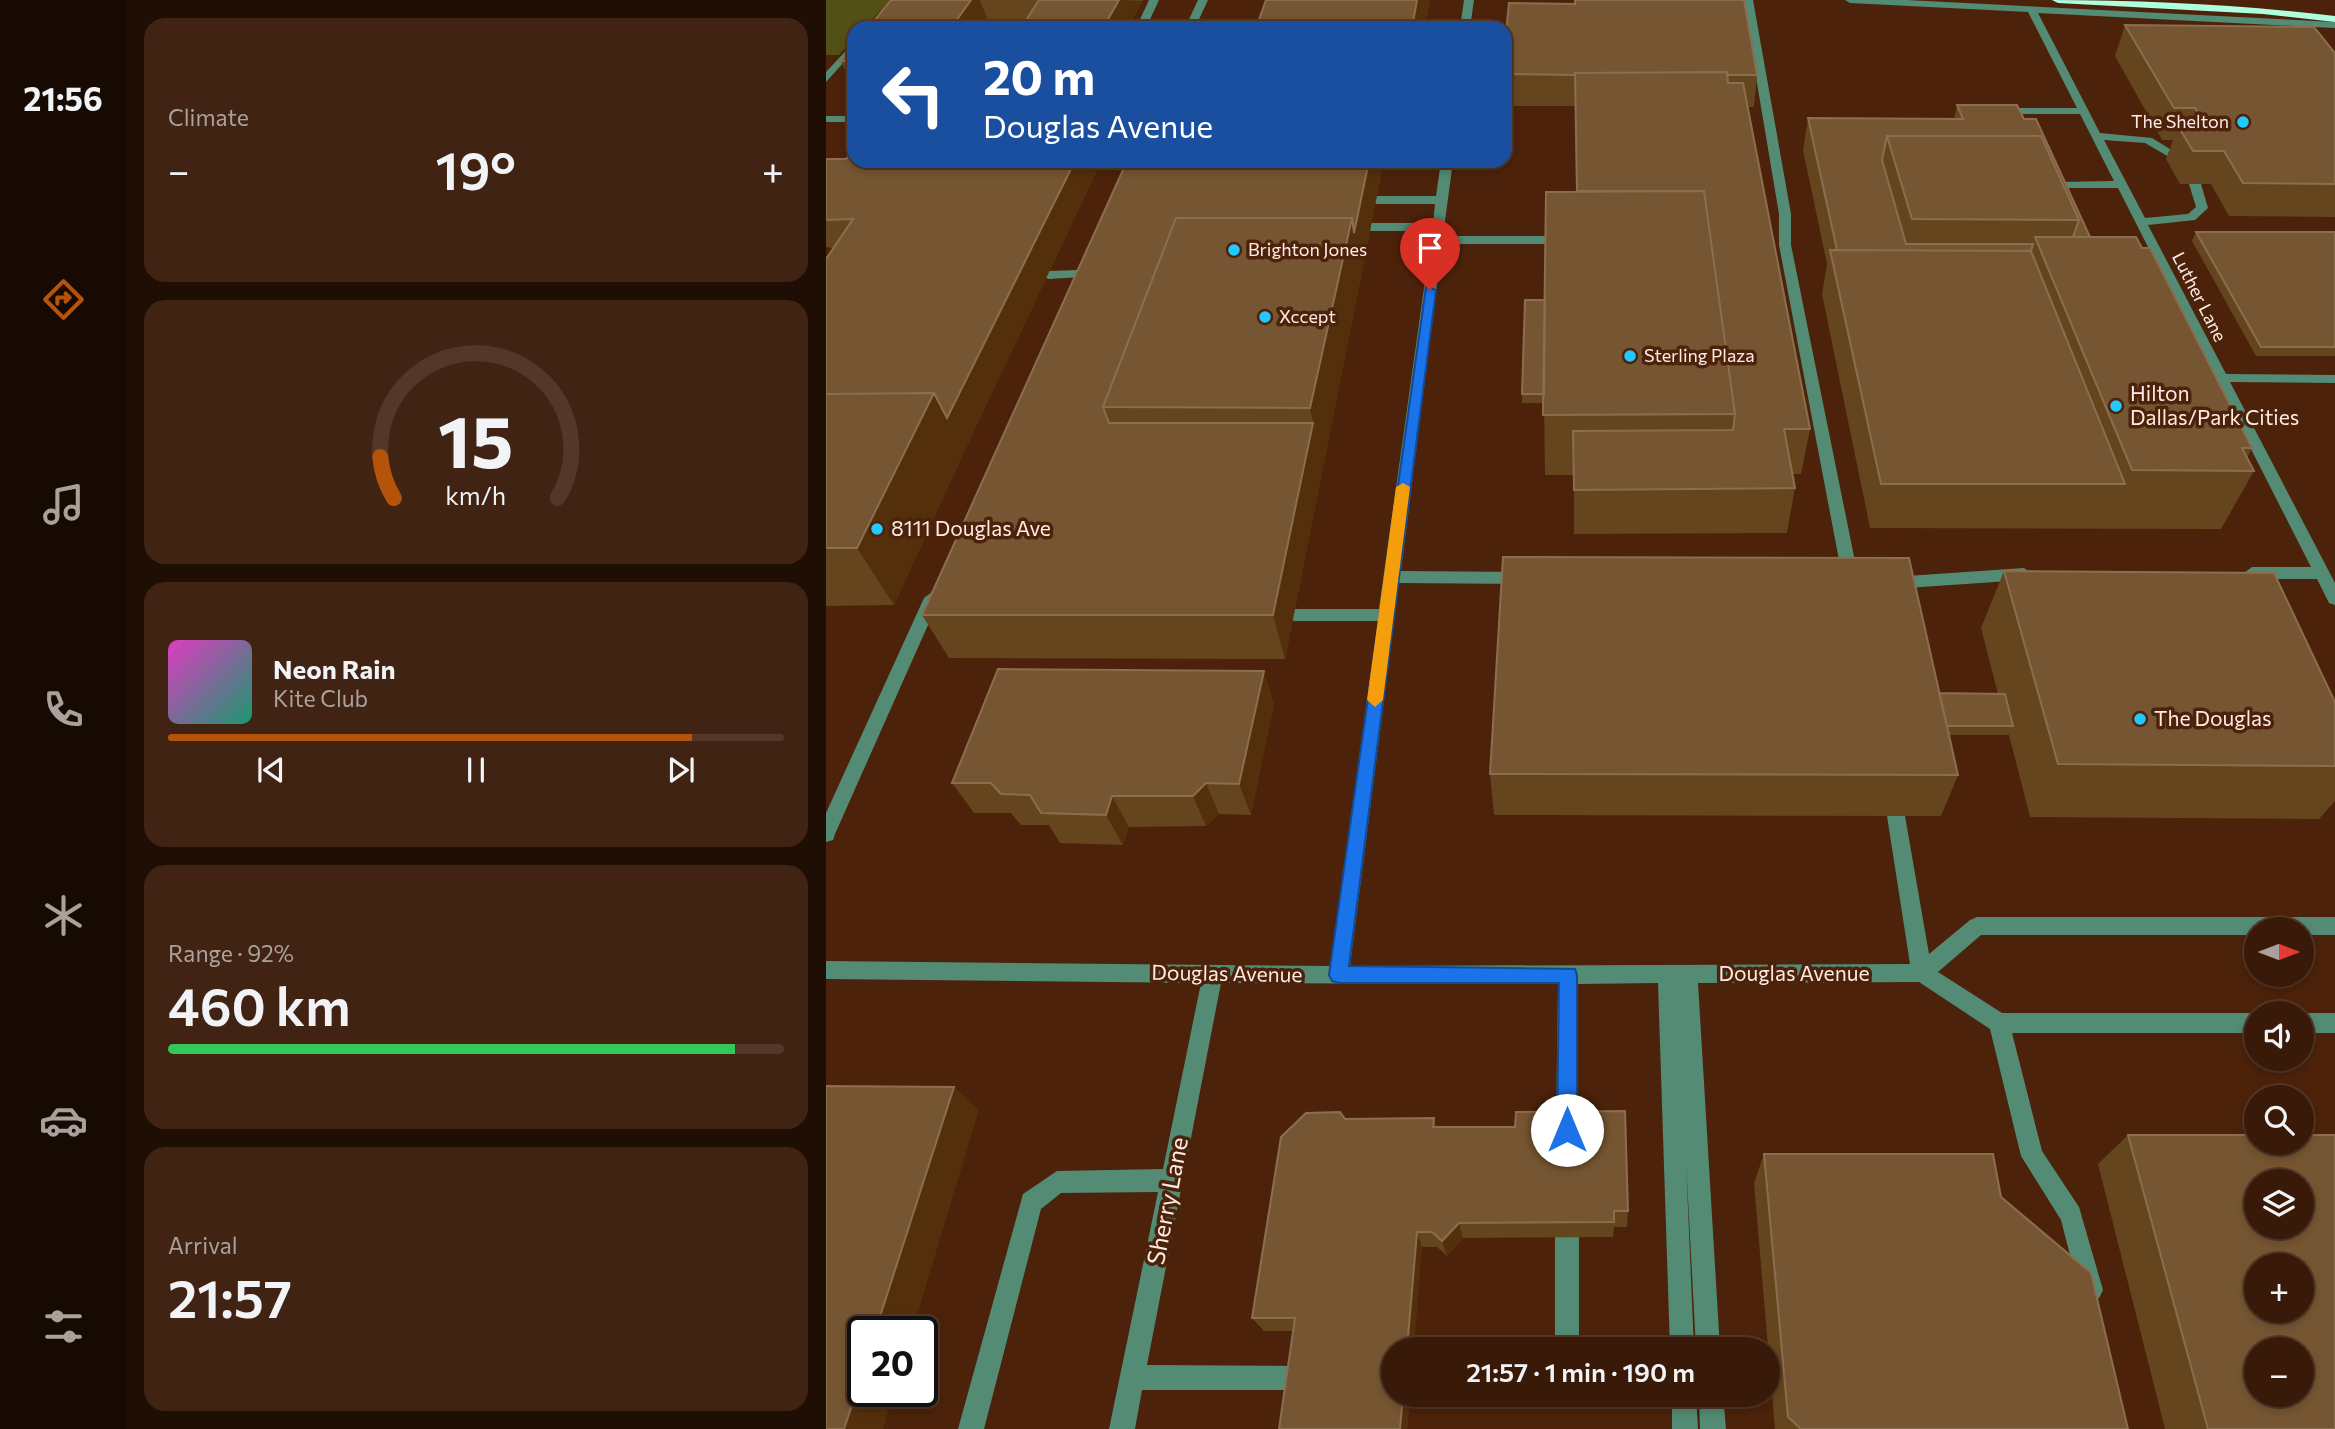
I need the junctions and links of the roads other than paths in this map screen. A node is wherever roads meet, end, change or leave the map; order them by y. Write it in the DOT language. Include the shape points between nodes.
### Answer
graph roads {
  1 [pos="1154,0"];
  2 [pos="1203,0"];
  3 [pos="1469,0"];
  4 [pos="1748,0"];
  5 [pos="1850,0"];
  6 [pos="2058,0"];
  7 [pos="2032,11"];
  8 [pos="2335,19"];
  9 [pos="1144,21"];
  10 [pos="1193,21"];
  11 [pos="1466,21"];
  12 [pos="2335,25"];
  13 [pos="847,53"];
  14 [pos="827,76"];
  15 [pos="2083,111"];
  16 [pos="1982,112"];
  17 [pos="826,119"];
  18 [pos="847,119"];
  19 [pos="2097,136"];
  20 [pos="2180,159"];
  21 [pos="1446,168"];
  22 [pos="2195,184"];
  23 [pos="2122,185"];
  24 [pos="1376,200"];
  25 [pos="1442,200"];
  26 [pos="2072,210"];
  27 [pos="2141,222"];
  28 [pos="1371,227"];
  29 [pos="1437,233"];
  30 [pos="1577,240"];
  31 [pos="1079,274"];
  32 [pos="1048,275"];
  33 [pos="2221,378"];
  34 [pos="2335,379"];
  35 [pos="2239,573"];
  36 [pos="2322,573"];
  37 [pos="2045,574"];
  38 [pos="1391,576"];
  39 [pos="941,578"];
  40 [pos="1545,578"];
  41 [pos="2335,599"];
  42 [pos="1294,615"];
  43 [pos="1386,615"];
  44 [pos="924,616"];
  45 [pos="945,616"];
  46 [pos="1896,816"];
  47 [pos="826,834"];
  48 [pos="2335,926"];
  49 [pos="826,970"];
  50 [pos="1213,974"];
  51 [pos="1677,974"];
  52 [pos="1922,974"];
  53 [pos="1339,975"];
  54 [pos="1568,975"];
  55 [pos="1999,1023"];
  56 [pos="2244,1023"];
  57 [pos="2314,1023"];
  58 [pos="2335,1023"];
  59 [pos="1567,1130"];
  60 [pos="1172,1180"];
  61 [pos="1567,1237"];
  62 [pos="2096,1308"];
  63 [pos="1567,1337"];
  64 [pos="1682,1337"];
  65 [pos="1707,1337"];
  66 [pos="1132,1377"];
  67 [pos="1299,1378"];
  68 [pos="1684,1407"];
  69 [pos="1712,1407"];
  70 [pos="971,1429"];
  71 [pos="1122,1429"];
  72 [pos="1685,1429"];
  73 [pos="1713,1429"];
  1 -- 9 [label="street"];
  2 -- 10 [label="street"];
  3 -- 11 [label="street"];
  4 -- 37 [label="street" via="1785,214 1786,245 1855,584"];
  5 -- 7 [label="street"];
  6 -- 8 [label="highway"];
  7 -- 12 [label="street"];
  7 -- 15 [label="street, Luther Lane"];
  13 -- 14 [label="street"];
  15 -- 16 [label="street"];
  15 -- 19 [label="street, Luther Lane"];
  17 -- 18 [label="street"];
  19 -- 20 [label="street" via="2148,140"];
  19 -- 23 [label="street, Luther Lane"];
  21 -- 25 [label="street"];
  22 -- 27 [label="street" via="2202,208 2191,217"];
  23 -- 26 [label="street" via="2056,184"];
  23 -- 27 [label="street, Luther Lane"];
  24 -- 25 [label="street"];
  25 -- 29 [label="street"];
  27 -- 33 [label="street, Luther Lane" via="2161,274"];
  28 -- 29 [label="street"];
  29 -- 30 [label="street"];
  29 -- 38 [label="street"];
  31 -- 32 [label="street"];
  33 -- 34 [label="street"];
  33 -- 36 [label="street, Luther Lane"];
  35 -- 36 [label="street"];
  36 -- 41 [label="street, Luther Lane"];
  38 -- 40 [label="street"];
  38 -- 43 [label="street"];
  39 -- 44 [label="street"];
  42 -- 43 [label="street"];
  43 -- 53 [label="street"];
  44 -- 45 [label="street"];
  44 -- 47 [label="street"];
  46 -- 52 [label="street"];
  48 -- 52 [label="street" via="1977,926"];
  49 -- 50 [label="street, Douglas Avenue"];
  50 -- 53 [label="street, Douglas Avenue"];
  50 -- 60 [label="street, Sherry Lane"];
  51 -- 52 [label="street, Douglas Avenue"];
  51 -- 54 [label="street, Douglas Avenue"];
  51 -- 64 [label="street"];
  51 -- 65 [label="street"];
  52 -- 55 [label="street"];
  53 -- 54 [label="street, Douglas Avenue"];
  54 -- 59 [label="street"];
  55 -- 56 [label="street"];
  55 -- 62 [label="street" via="2032,1156 2071,1215"];
  57 -- 58 [label="street"];
  60 -- 66 [label="street, Sherry Lane"];
  60 -- 70 [label="street" via="1057,1182 1031,1202"];
  61 -- 63 [label="street"];
  66 -- 67 [label="street"];
  66 -- 71 [label="street, Sherry Lane"];
  68 -- 72 [label="street"];
  69 -- 73 [label="street"];
}
